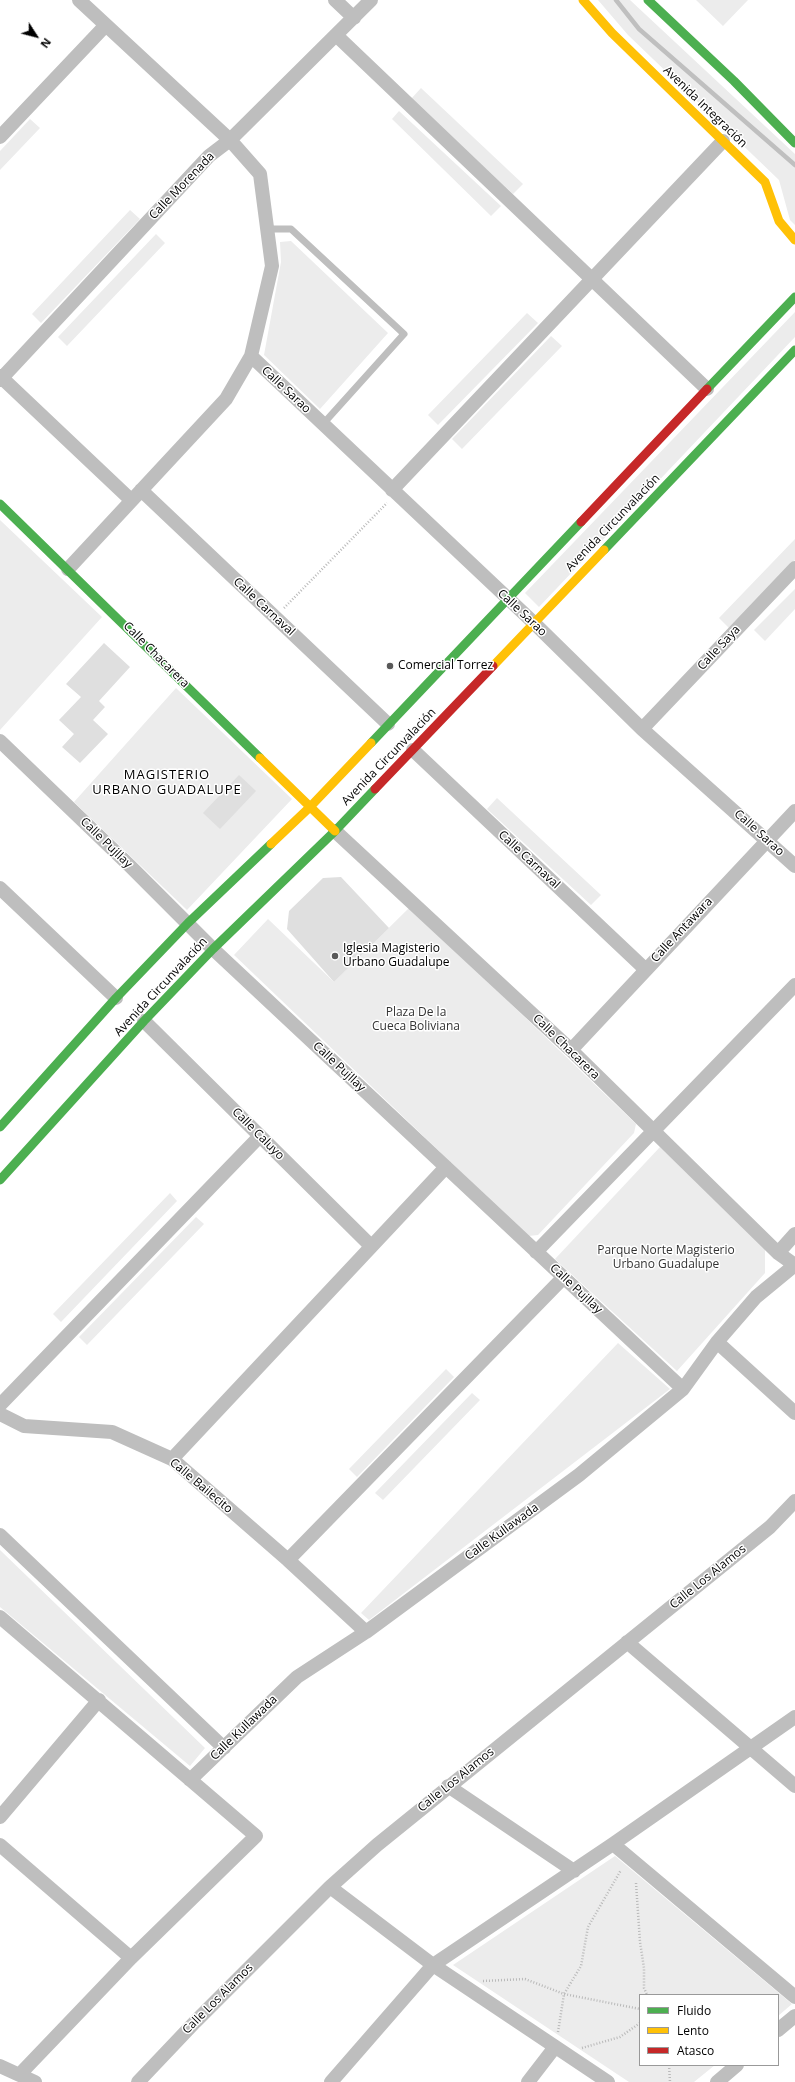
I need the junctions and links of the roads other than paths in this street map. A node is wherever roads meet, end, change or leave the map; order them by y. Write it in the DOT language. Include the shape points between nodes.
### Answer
graph roads {
  1 [pos="79,0"];
  2 [pos="334,0"];
  3 [pos="371,0"];
  4 [pos="583,0"];
  5 [pos="648,0"];
  6 [pos="354,18"];
  7 [pos="106,25"];
  8 [pos="337,36"];
  9 [pos="0,137"];
  10 [pos="230,140"];
  11 [pos="723,141"];
  12 [pos="795,143"];
  13 [pos="267,229"];
  14 [pos="795,240"];
  15 [pos="592,279"];
  16 [pos="795,298"];
  17 [pos="795,350"];
  18 [pos="251,356"];
  19 [pos="1,378"];
  20 [pos="707,389"];
  21 [pos="323,424"];
  22 [pos="394,492"];
  23 [pos="136,495"];
  24 [pos="0,504"];
  25 [pos="795,568"];
  26 [pos="68,569"];
  27 [pos="507,600"];
  28 [pos="534,623"];
  29 [pos="388,724"];
  30 [pos="642,729"];
  31 [pos="0,741"];
  32 [pos="413,750"];
  33 [pos="310,807"];
  34 [pos="795,811"];
  35 [pos="335,831"];
  36 [pos="767,840"];
  37 [pos="795,866"];
  38 [pos="1,890"];
  39 [pos="188,923"];
  40 [pos="213,949"];
  41 [pos="645,969"];
  42 [pos="795,985"];
  43 [pos="116,998"];
  44 [pos="144,1021"];
  45 [pos="571,1050"];
  46 [pos="0,1127"];
  47 [pos="653,1132"];
  48 [pos="260,1136"];
  49 [pos="446,1167"];
  50 [pos="0,1180"];
  51 [pos="795,1234"];
  52 [pos="371,1246"];
  53 [pos="536,1252"];
  54 [pos="778,1253"];
  55 [pos="795,1265"];
  56 [pos="563,1278"];
  57 [pos="717,1342"];
  58 [pos="683,1389"];
  59 [pos="0,1405"];
  60 [pos="794,1410"];
  61 [pos="0,1414"];
  62 [pos="172,1459"];
  63 [pos="795,1501"];
  64 [pos="0,1535"];
  65 [pos="288,1560"];
  66 [pos="0,1617"];
  67 [pos="366,1632"];
  68 [pos="627,1642"];
  69 [pos="99,1700"];
  70 [pos="795,1718"];
  71 [pos="751,1747"];
  72 [pos="224,1748"];
  73 [pos="190,1780"];
  74 [pos="448,1786"];
  75 [pos="795,1786"];
  76 [pos="0,1817"];
  77 [pos="613,1844"];
  78 [pos="0,1845"];
  79 [pos="574,1871"];
  80 [pos="330,1887"];
  81 [pos="131,1958"];
  82 [pos="433,1965"];
  83 [pos="795,1997"];
  84 [pos="795,2016"];
  85 [pos="779,2029"];
  86 [pos="559,2050"];
  87 [pos="0,2066"];
  88 [pos="736,2066"];
  89 [pos="20,2074"];
  90 [pos="35,2082"];
  91 [pos="138,2082"];
  92 [pos="331,2082"];
  93 [pos="528,2082"];
  94 [pos="608,2082"];
  95 [pos="717,2082"];
  1 -- 7 [label="street"];
  2 -- 6 [label="street"];
  3 -- 6 [label="street, Calle Morenada"];
  4 -- 11 [label="main road, Avenida Integración" via="612,33"];
  5 -- 12 [label="main road"];
  6 -- 8 [label="street, Calle Morenada"];
  7 -- 9 [label="street"];
  7 -- 10 [label="street"];
  8 -- 10 [label="street, Calle Morenada"];
  8 -- 15 [label="street"];
  10 -- 13 [label="street" via="260,174"];
  10 -- 19 [label="street, Calle Morenada" via="209,156"];
  11 -- 14 [label="main road, Avenida Integración" via="765,182 778,221"];
  11 -- 15 [label="street"];
  13 -- 18 [label="street" via="272,266"];
  13 -- 21 [label="lane" via="291,229 404,334"];
  15 -- 20 [label="street"];
  15 -- 22 [label="street"];
  16 -- 20 [label="main road, Avenida Circunvalación"];
  17 -- 28 [label="main road, Avenida Circunvalación"];
  18 -- 21 [label="street, Calle Sarao"];
  18 -- 23 [label="street" via="226,398"];
  19 -- 23 [label="street, Calle Carnaval"];
  20 -- 27 [label="main road, Avenida Circunvalación"];
  21 -- 22 [label="street, Calle Sarao"];
  22 -- 27 [label="street, Calle Sarao"];
  23 -- 26 [label="street"];
  23 -- 29 [label="street, Calle Carnaval" via="275,617"];
  24 -- 26 [label="main road, Calle Chacarera"];
  25 -- 30 [label="street, Calle Saya"];
  26 -- 33 [label="main road, Calle Chacarera"];
  27 -- 28 [label="street, Calle Sarao"];
  27 -- 29 [label="main road, Avenida Circunvalación"];
  28 -- 30 [label="street, Calle Sarao"];
  28 -- 32 [label="main road, Avenida Circunvalación"];
  29 -- 33 [label="main road, Avenida Circunvalación"];
  30 -- 36 [label="street, Calle Sarao"];
  31 -- 39 [label="street, Calle Pujllay"];
  32 -- 35 [label="main road, Avenida Circunvalación"];
  32 -- 41 [label="street, Calle Carnaval"];
  33 -- 35 [label="main road, Calle Chacarera"];
  33 -- 39 [label="main road, Avenida Circunvalación"];
  34 -- 36 [label="street, Calle Antawara"];
  35 -- 40 [label="main road, Avenida Circunvalación"];
  35 -- 45 [label="street, Calle Chacarera"];
  36 -- 37 [label="street, Calle Sarao"];
  36 -- 41 [label="street, Calle Antawara"];
  38 -- 43 [label="street"];
  39 -- 40 [label="street, Calle Pujllay"];
  39 -- 43 [label="main road, Avenida Circunvalación"];
  40 -- 44 [label="main road, Avenida Circunvalación"];
  40 -- 49 [label="street, Calle Pujllay"];
  41 -- 45 [label="street, Calle Antawara"];
  42 -- 47 [label="street"];
  43 -- 46 [label="main road, Avenida Circunvalación"];
  44 -- 48 [label="street, Calle Caluyo"];
  44 -- 50 [label="main road, Avenida Circunvalación"];
  45 -- 47 [label="street, Calle Chacarera"];
  47 -- 53 [label="street"];
  47 -- 54 [label="street, Calle Chacarera"];
  48 -- 52 [label="street, Calle Caluyo"];
  48 -- 59 [label="street"];
  49 -- 52 [label="street"];
  49 -- 53 [label="street, Calle Pujllay"];
  51 -- 54 [label="street"];
  52 -- 62 [label="street"];
  53 -- 56 [label="street, Calle Pujllay"];
  54 -- 55 [label="street, Calle Chacarera"];
  55 -- 57 [label="street, Calle Kullawada" via="756,1297"];
  56 -- 58 [label="street, Calle Pujllay"];
  56 -- 65 [label="street"];
  57 -- 58 [label="street, Calle Kullawada"];
  57 -- 60 [label="street"];
  58 -- 67 [label="street, Calle Kullawada" via="580,1475"];
  61 -- 62 [label="street, Calle Bailecito" via="24,1426 112,1432"];
  62 -- 65 [label="street, Calle Bailecito"];
  63 -- 68 [label="street, Calle Los Alamos" via="770,1527"];
  64 -- 72 [label="street"];
  65 -- 67 [label="street, Calle Bailecito"];
  66 -- 69 [label="street"];
  67 -- 72 [label="street, Calle Kullawada" via="297,1677"];
  68 -- 71 [label="street"];
  68 -- 74 [label="street, Calle Los Alamos"];
  69 -- 73 [label="street"];
  69 -- 76 [label="street"];
  70 -- 71 [label="street"];
  71 -- 75 [label="street"];
  71 -- 77 [label="street"];
  72 -- 73 [label="street, Calle Kullawada"];
  73 -- 81 [label="street" via="256,1836"];
  74 -- 79 [label="street"];
  74 -- 80 [label="street, Calle Los Alamos"];
  77 -- 79 [label="street"];
  77 -- 83 [label="street"];
  78 -- 81 [label="street"];
  79 -- 82 [label="street"];
  80 -- 82 [label="street"];
  80 -- 91 [label="street, Calle Los Alamos"];
  81 -- 89 [label="street"];
  82 -- 86 [label="street"];
  82 -- 92 [label="street"];
  84 -- 85 [label="street"];
  86 -- 93 [label="street"];
  86 -- 94 [label="street"];
  87 -- 89 [label="street"];
  88 -- 95 [label="street"];
  89 -- 90 [label="street"];
}
